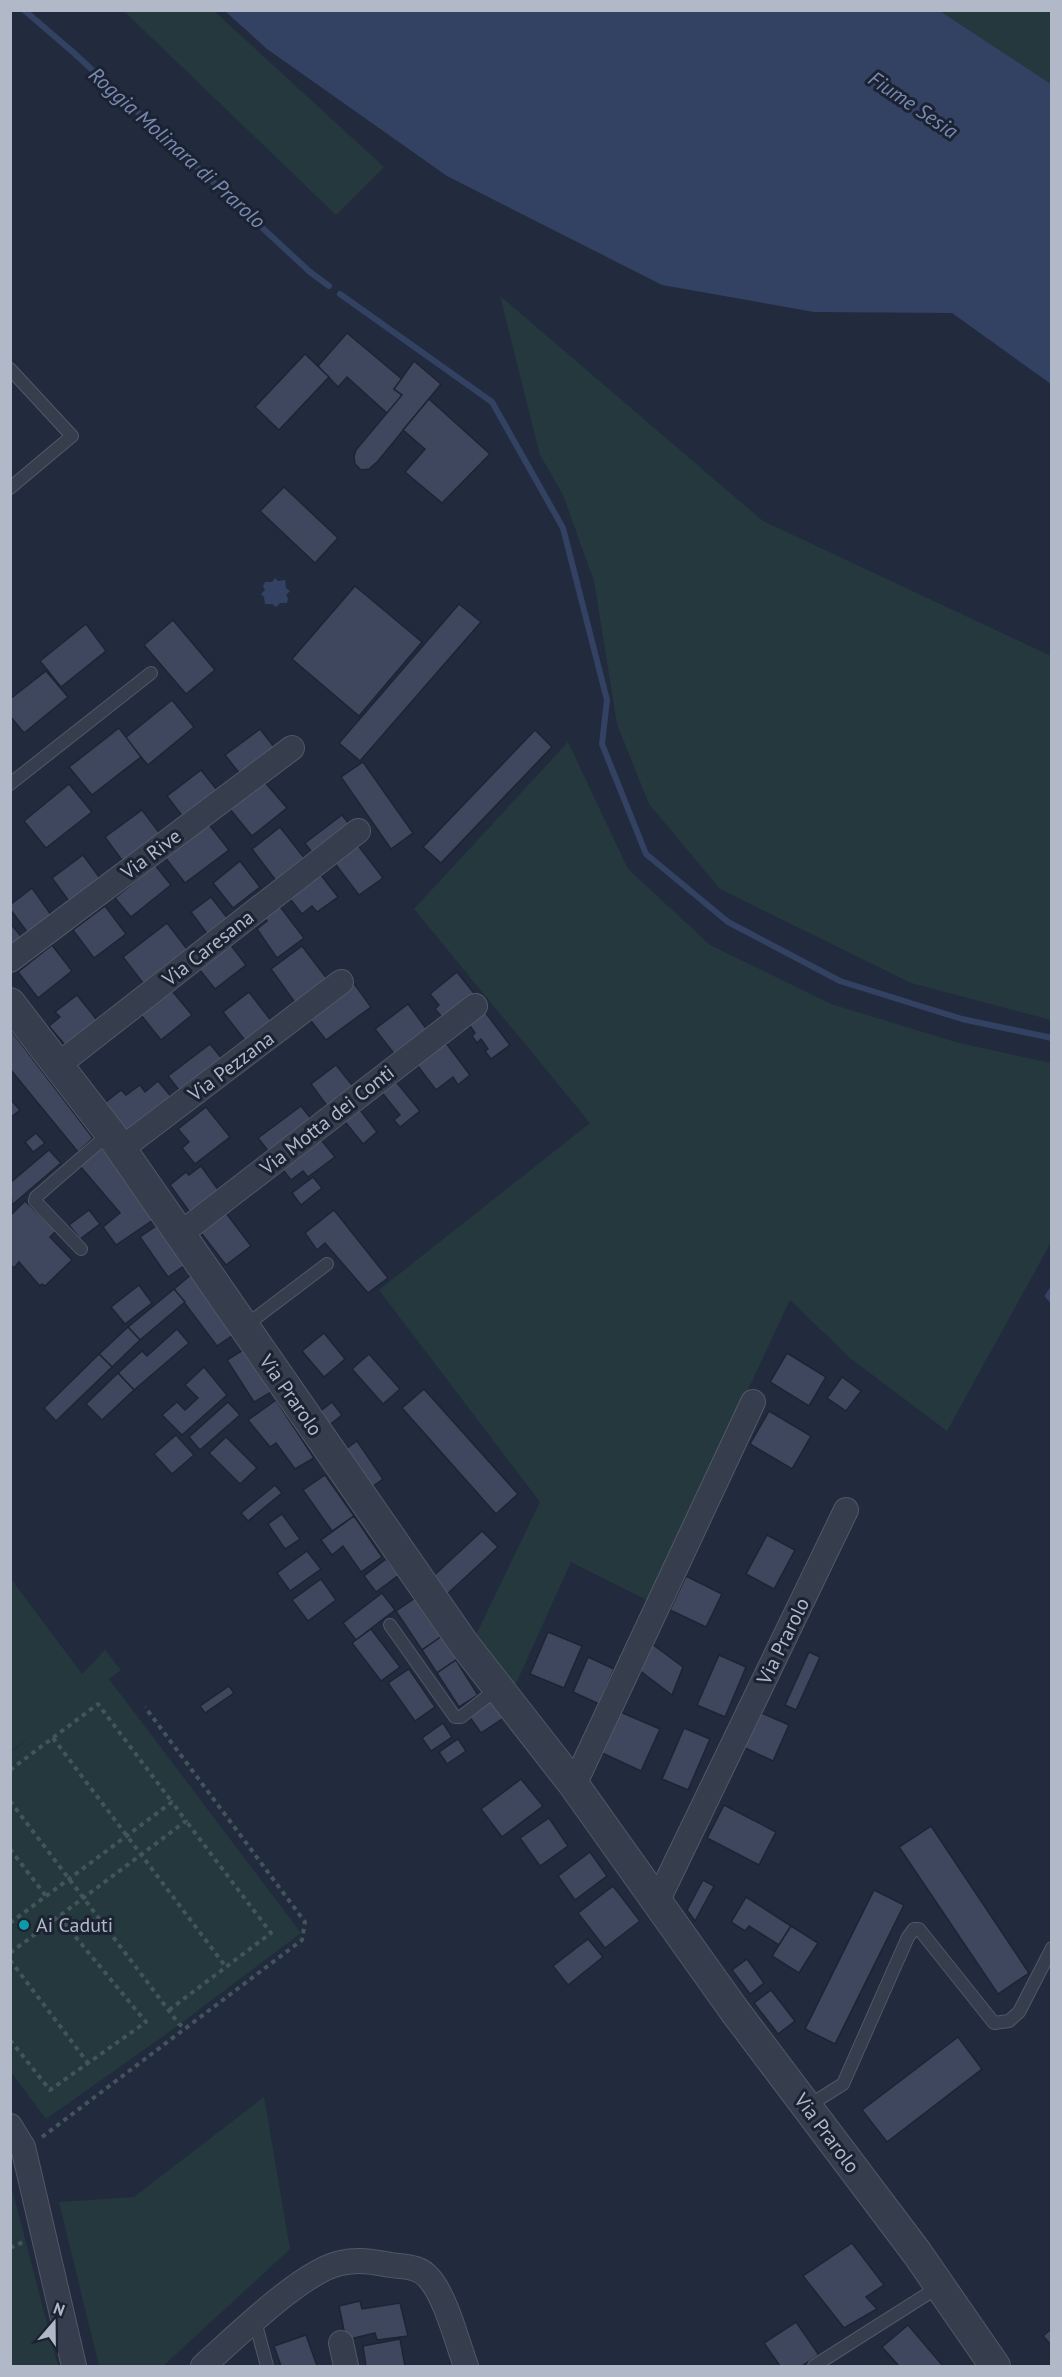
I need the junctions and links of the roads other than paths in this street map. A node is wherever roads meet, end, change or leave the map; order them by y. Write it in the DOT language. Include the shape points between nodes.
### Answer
graph roads {
  1 [pos="10,369"];
  2 [pos="10,489"];
  3 [pos="151,673"];
  4 [pos="292,748"];
  5 [pos="10,784"];
  6 [pos="357,831"];
  7 [pos="10,960"];
  8 [pos="340,982"];
  9 [pos="10,1003"];
  10 [pos="476,1006"];
  11 [pos="58,1065"];
  12 [pos="116,1141"];
  13 [pos="179,1235"];
  14 [pos="81,1249"];
  15 [pos="327,1264"];
  16 [pos="244,1327"];
  17 [pos="753,1402"];
  18 [pos="846,1510"];
  19 [pos="390,1625"];
  20 [pos="498,1688"];
  21 [pos="574,1785"];
  22 [pos="657,1902"];
  23 [pos="1052,1948"];
  24 [pos="807,2106"];
  25 [pos="10,2126"];
  26 [pos="940,2286"];
  27 [pos="255,2321"];
  28 [pos="341,2343"];
  29 [pos="74,2367"];
  30 [pos="203,2367"];
  31 [pos="267,2367"];
  32 [pos="346,2367"];
  33 [pos="466,2367"];
  34 [pos="814,2367"];
  35 [pos="995,2367"];
  1 -- 2 [label="lane" via="72,436"];
  3 -- 5 [label="lane"];
  4 -- 7 [label="street, Via Rive"];
  6 -- 11 [label="street, Via Caresana"];
  8 -- 12 [label="street, Via Pezzana"];
  9 -- 11 [label="street, Via Prarolo"];
  10 -- 13 [label="street, Via Motta dei Conti"];
  11 -- 12 [label="street, Via Prarolo"];
  12 -- 13 [label="street, Via Prarolo"];
  12 -- 14 [label="lane" via="36,1197 35,1201"];
  13 -- 16 [label="street, Via Prarolo"];
  15 -- 16 [label="lane"];
  16 -- 20 [label="street, Via Prarolo"];
  17 -- 21 [label="street"];
  18 -- 22 [label="street, Via Prarolo"];
  19 -- 20 [label="lane" via="455,1717 461,1717"];
  20 -- 21 [label="street, Via Prarolo"];
  21 -- 22 [label="street, Via Prarolo"];
  22 -- 24 [label="street, Via Prarolo"];
  23 -- 24 [label="lane" via="1019,2012 1009,2021 994,2023 918,1929 914,1929 843,2084"];
  24 -- 26 [label="street, Via Prarolo"];
  25 -- 29 [label="street" via="23,2147"];
  26 -- 34 [label="lane"];
  26 -- 35 [label="street, Via Prarolo"];
  27 -- 30 [label="street"];
  27 -- 31 [label="lane"];
  27 -- 33 [label="street" via="307,2279 338,2263 361,2260 418,2269 438,2290"];
  28 -- 32 [label="street"];
}
